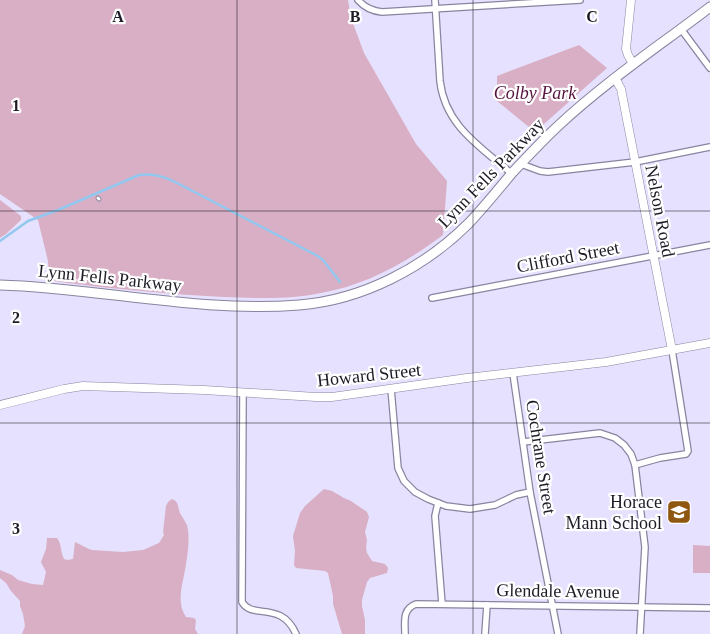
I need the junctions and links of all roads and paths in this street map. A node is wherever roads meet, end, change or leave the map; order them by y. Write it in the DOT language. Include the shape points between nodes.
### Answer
graph roads {
  1 [pos="358,0"];
  2 [pos="435,0"];
  3 [pos="580,0"];
  4 [pos="631,0"];
  5 [pos="541,1"];
  6 [pos="710,7"];
  7 [pos="436,8"];
  8 [pos="681,29"];
  9 [pos="633,64"];
  10 [pos="710,68"];
  11 [pos="615,78"];
  12 [pos="710,147"];
  13 [pos="635,162"];
  14 [pos="521,164"];
  15 [pos="512,174"];
  16 [pos="710,244"];
  17 [pos="653,255"];
  18 [pos="0,285"];
  19 [pos="432,298"];
  20 [pos="710,342"];
  21 [pos="672,350"];
  22 [pos="513,373"];
  23 [pos="391,389"];
  24 [pos="243,392"];
  25 [pos="0,405"];
  26 [pos="522,442"];
  27 [pos="635,465"];
  28 [pos="530,492"];
  29 [pos="438,503"];
  30 [pos="442,604"];
  31 [pos="487,605"];
  32 [pos="553,606"];
  33 [pos="642,607"];
  34 [pos="710,608"];
  35 [pos="296,634"];
  36 [pos="405,634"];
  37 [pos="485,634"];
  38 [pos="558,634"];
  39 [pos="640,634"];
  1 -- 7 [label="street" via="365,7 379,12"];
  2 -- 7 [label="street"];
  3 -- 5 [label="street"];
  4 -- 9 [label="street" via="626,48"];
  5 -- 7 [label="street"];
  6 -- 8 [label="main road, Lynn Fells Parkway"];
  7 -- 15 [label="street" via="441,87 448,110 462,130"];
  8 -- 9 [label="main road, Lynn Fells Parkway"];
  8 -- 10 [label="street"];
  9 -- 11 [label="main road, Lynn Fells Parkway"];
  11 -- 13 [label="street, Nelson Road" via="621,89"];
  11 -- 14 [label="main road, Lynn Fells Parkway"];
  12 -- 13 [label="street"];
  13 -- 14 [label="street" via="546,172"];
  13 -- 17 [label="street, Nelson Road"];
  14 -- 15 [label="main road, Lynn Fells Parkway"];
  15 -- 18 [label="main road, Lynn Fells Parkway" via="469,223 430,256 375,286 330,300 284,306 217,305"];
  16 -- 17 [label="street, Clifford Street"];
  17 -- 19 [label="street, Clifford Street"];
  17 -- 21 [label="street, Nelson Road"];
  20 -- 21 [label="street, Howard Street"];
  21 -- 22 [label="street, Howard Street"];
  21 -- 27 [label="street" via="688,451"];
  22 -- 23 [label="street, Howard Street"];
  22 -- 26 [label="street, Cochrane Street"];
  23 -- 24 [label="street, Howard Street" via="322,397"];
  23 -- 29 [label="street" via="400,475 411,490"];
  24 -- 25 [label="street, Howard Street" via="83,386"];
  24 -- 35 [label="street" via="242,602 246,608 280,615"];
  26 -- 27 [label="street" via="604,434 624,445"];
  26 -- 28 [label="street, Cochrane Street"];
  27 -- 33 [label="street" via="645,547"];
  28 -- 29 [label="street" via="478,508"];
  28 -- 32 [label="street, Cochrane Street"];
  29 -- 30 [label="street" via="435,516"];
  30 -- 31 [label="street, Glendale Avenue"];
  30 -- 36 [label="street, Glendale Avenue" via="416,604 408,609"];
  31 -- 32 [label="street, Glendale Avenue"];
  31 -- 37 [label="street"];
  32 -- 33 [label="street, Glendale Avenue"];
  32 -- 38 [label="street, Cochrane Street"];
  33 -- 34 [label="street, Glendale Avenue"];
  33 -- 39 [label="street"];
}
